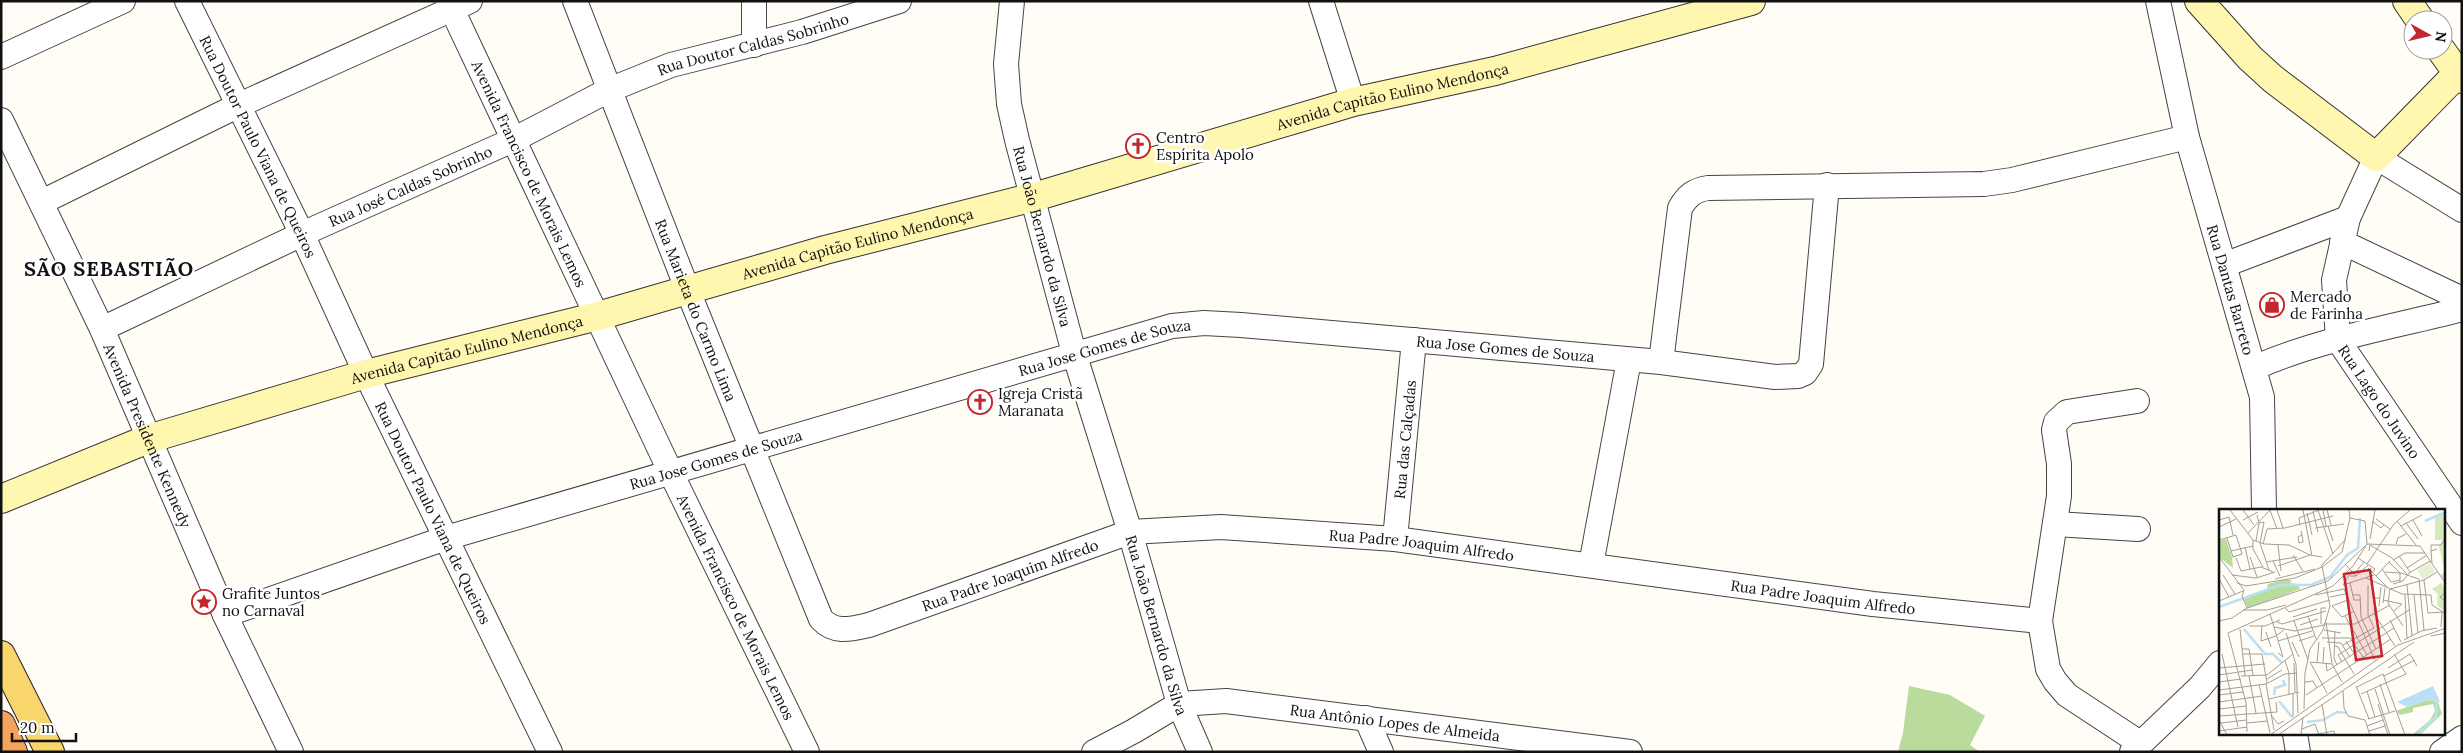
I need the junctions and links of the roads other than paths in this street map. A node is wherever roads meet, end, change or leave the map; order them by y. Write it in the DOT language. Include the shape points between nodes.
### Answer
graph roads {
  1 [pos="123,1"];
  2 [pos="187,1"];
  3 [pos="575,1"];
  4 [pos="754,1"];
  5 [pos="899,1"];
  6 [pos="1012,1"];
  7 [pos="1320,1"];
  8 [pos="1751,1"];
  9 [pos="2158,1"];
  10 [pos="2199,1"];
  11 [pos="457,4"];
  12 [pos="1721,5"];
  13 [pos="754,44"];
  14 [pos="1,57"];
  15 [pos="2448,60"];
  16 [pos="2460,76"];
  17 [pos="609,90"];
  18 [pos="1353,102"];
  19 [pos="238,106"];
  20 [pos="1,120"];
  21 [pos="2187,137"];
  22 [pos="513,140"];
  23 [pos="2376,157"];
  24 [pos="1827,185"];
  25 [pos="1034,197"];
  26 [pos="42,202"];
  27 [pos="2462,210"];
  28 [pos="2348,218"];
  29 [pos="302,234"];
  30 [pos="2342,242"];
  31 [pos="2224,265"];
  32 [pos="688,291"];
  33 [pos="2462,299"];
  34 [pos="2462,309"];
  35 [pos="598,316"];
  36 [pos="102,330"];
  37 [pos="1414,340"];
  38 [pos="2338,340"];
  39 [pos="1074,353"];
  40 [pos="1629,360"];
  41 [pos="1661,362"];
  42 [pos="2254,368"];
  43 [pos="366,374"];
  44 [pos="2137,401"];
  45 [pos="148,439"];
  46 [pos="751,447"];
  47 [pos="671,473"];
  48 [pos="1,499"];
  49 [pos="2264,509"];
  50 [pos="2462,523"];
  51 [pos="2055,524"];
  52 [pos="2138,529"];
  53 [pos="1130,532"];
  54 [pos="446,538"];
  55 [pos="1395,538"];
  56 [pos="1591,565"];
  57 [pos="225,615"];
  58 [pos="821,618"];
  59 [pos="2040,621"];
  60 [pos="1,655"];
  61 [pos="2219,664"];
  62 [pos="1178,704"];
  63 [pos="1366,718"];
  64 [pos="1,725"];
  65 [pos="2295,736"];
  66 [pos="2462,738"];
  67 [pos="2136,747"];
  68 [pos="1621,750"];
  69 [pos="13,752"];
  70 [pos="50,752"];
  71 [pos="291,752"];
  72 [pos="550,752"];
  73 [pos="807,752"];
  74 [pos="1094,752"];
  75 [pos="1200,752"];
  76 [pos="1381,752"];
  77 [pos="2298,752"];
  78 [pos="2442,752"];
  1 -- 14 [label="street"];
  2 -- 19 [label="street, Rua Doutor Paulo Viana de Queiros"];
  3 -- 17 [label="street, Rua Marieta do Carmo Lima"];
  4 -- 13 [label="street"];
  5 -- 13 [label="street, Rua Doutor Caldas Sobrinho"];
  6 -- 25 [label="street, Rua João Bernardo da Silva" via="1006,64 1009,104"];
  7 -- 18 [label="street"];
  8 -- 12 [label="main road, Avenida Capitão Eulino Mendonça"];
  9 -- 21 [label="street, Rua Dantas Barreto"];
  10 -- 23 [label="main road" via="2273,79"];
  11 -- 19 [label="street"];
  11 -- 22 [label="street, Avenida Francisco de Morais Lemos"];
  12 -- 18 [label="main road, Avenida Capitão Eulino Mendonça" via="1495,71"];
  13 -- 17 [label="street, Rua Doutor Caldas Sobrinho" via="671,64"];
  15 -- 16 [label="main road"];
  16 -- 23 [label="main road"];
  17 -- 22 [label="street, Rua José Caldas Sobrinho"];
  17 -- 32 [label="street, Rua Marieta do Carmo Lima"];
  18 -- 25 [label="main road, Avenida Capitão Eulino Mendonça"];
  19 -- 26 [label="street"];
  19 -- 29 [label="street, Rua Doutor Paulo Viana de Queiros"];
  20 -- 26 [label="street, Avenida Presidente Kennedy"];
  21 -- 24 [label="street" via="1984,184"];
  21 -- 31 [label="street, Rua Dantas Barreto"];
  22 -- 29 [label="street, Rua José Caldas Sobrinho"];
  22 -- 35 [label="street, Avenida Francisco de Morais Lemos"];
  23 -- 27 [label="street"];
  23 -- 28 [label="street, Rua Lago do Juvino"];
  24 -- 41 [label="street" via="1708,188 1697,190 1686,199 1680,208"];
  24 -- 41 [label="street, Rua Jose Gomes de Souza" via="1814,341 1811,364 1805,372 1798,376 1776,376"];
  25 -- 32 [label="main road, Avenida Capitão Eulino Mendonça" via="825,250"];
  25 -- 39 [label="street, Rua João Bernardo da Silva"];
  26 -- 36 [label="street, Avenida Presidente Kennedy"];
  28 -- 30 [label="street, Rua Lago do Juvino"];
  28 -- 31 [label="street"];
  29 -- 36 [label="street, Rua José Caldas Sobrinho"];
  29 -- 43 [label="street, Rua Doutor Paulo Viana de Queiros"];
  30 -- 33 [label="street"];
  30 -- 38 [label="street, Rua Lago do Juvino" via="2334,280"];
  31 -- 42 [label="street, Rua Dantas Barreto"];
  32 -- 35 [label="main road, Avenida Capitão Eulino Mendonça"];
  32 -- 46 [label="street, Rua Marieta do Carmo Lima"];
  34 -- 38 [label="street, Rua Dantas Barreto"];
  35 -- 43 [label="main road, Avenida Capitão Eulino Mendonça"];
  35 -- 47 [label="street, Avenida Francisco de Morais Lemos"];
  36 -- 45 [label="street, Avenida Presidente Kennedy"];
  37 -- 39 [label="street, Rua Jose Gomes de Souza" via="1204,323 1172,326"];
  37 -- 40 [label="street, Rua Jose Gomes de Souza"];
  37 -- 55 [label="street, Rua das Calçadas"];
  38 -- 42 [label="street, Rua Dantas Barreto" via="2275,358"];
  38 -- 50 [label="street, Rua Lago do Juvino"];
  39 -- 46 [label="street, Rua Jose Gomes de Souza"];
  39 -- 53 [label="street, Rua João Bernardo da Silva"];
  40 -- 41 [label="street, Rua Jose Gomes de Souza"];
  40 -- 56 [label="street"];
  42 -- 49 [label="street" via="2262,396"];
  43 -- 45 [label="main road, Avenida Capitão Eulino Mendonça"];
  43 -- 54 [label="street, Rua Doutor Paulo Viana de Queiros"];
  44 -- 51 [label="street" via="2067,412 2059,418 2054,430 2060,479"];
  45 -- 48 [label="main road, Avenida Capitão Eulino Mendonça"];
  45 -- 57 [label="street, Avenida Presidente Kennedy"];
  46 -- 47 [label="street, Rua Jose Gomes de Souza"];
  46 -- 58 [label="street, Rua Marieta do Carmo Lima"];
  47 -- 54 [label="street, Rua Jose Gomes de Souza"];
  47 -- 73 [label="street, Avenida Francisco de Morais Lemos"];
  51 -- 52 [label="street"];
  51 -- 59 [label="street"];
  53 -- 55 [label="street, Rua Padre Joaquim Alfredo" via="1220,527"];
  53 -- 58 [label="street, Rua Padre Joaquim Alfredo" via="869,625 840,629 828,626"];
  53 -- 62 [label="street, Rua João Bernardo da Silva"];
  54 -- 57 [label="street, Rua Jose Gomes de Souza"];
  54 -- 72 [label="street, Rua Doutor Paulo Viana de Queiros"];
  55 -- 56 [label="street, Rua Padre Joaquim Alfredo"];
  56 -- 59 [label="street, Rua Padre Joaquim Alfredo" via="1873,604"];
  57 -- 71 [label="street, Avenida Presidente Kennedy"];
  59 -- 67 [label="street" via="2048,669 2055,681 2068,695"];
  60 -- 70 [label="main road"];
  61 -- 67 [label="street" via="2200,687"];
  62 -- 63 [label="street, Rua Antônio Lopes de Almeida" via="1226,701"];
  62 -- 74 [label="street"];
  62 -- 75 [label="street, Rua João Bernardo da Silva"];
  63 -- 68 [label="street, Rua Antônio Lopes de Almeida"];
  63 -- 76 [label="street"];
  64 -- 69 [label="highway"];
  65 -- 77 [label="street"];
  66 -- 78 [label="street"];
}
